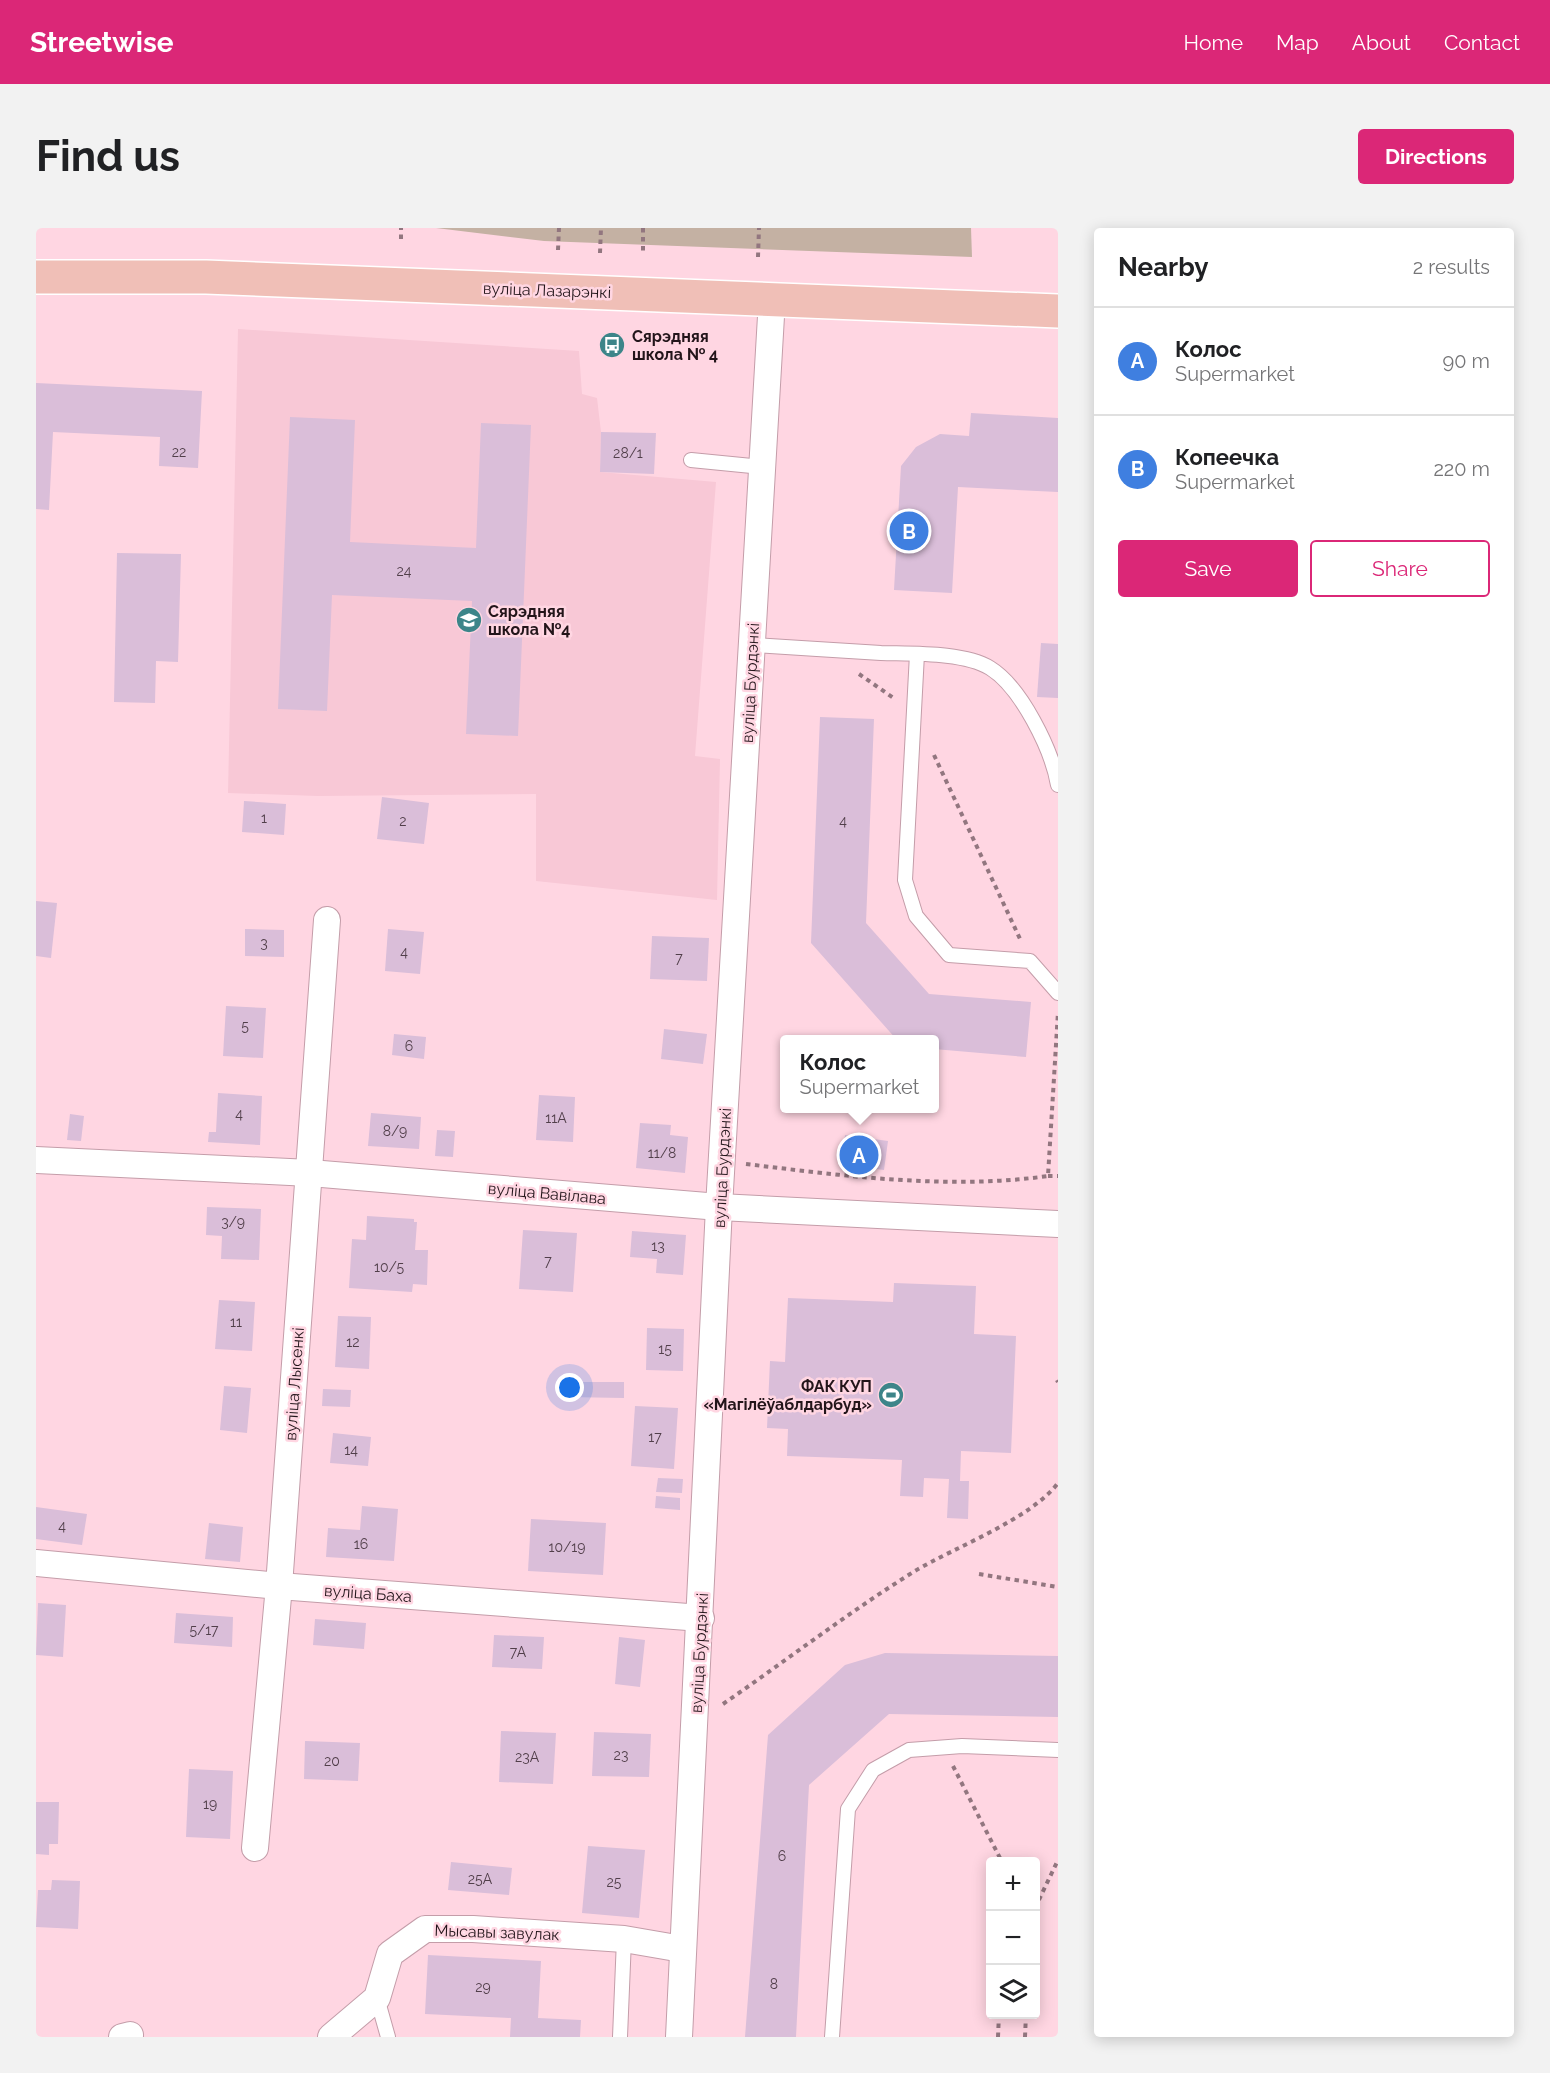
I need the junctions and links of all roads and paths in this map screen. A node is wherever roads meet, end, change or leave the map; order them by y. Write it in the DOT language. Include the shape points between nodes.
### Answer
graph roads {
  1 [pos="401,228"];
  2 [pos="559,228"];
  3 [pos="601,228"];
  4 [pos="643,228"];
  5 [pos="759,228"];
  6 [pos="401,240"];
  7 [pos="558,250"];
  8 [pos="600,253"];
  9 [pos="643,254"];
  10 [pos="758,257"];
  11 [pos="36,278"];
  12 [pos="772,299"];
  13 [pos="1058,311"];
  14 [pos="692,460"];
  15 [pos="762,467"];
  16 [pos="753,645"];
  17 [pos="824,649"];
  18 [pos="917,654"];
  19 [pos="914,712"];
  20 [pos="1058,785"];
  21 [pos="327,920"];
  22 [pos="1030,961"];
  23 [pos="1058,993"];
  24 [pos="1058,1011"];
  25 [pos="1055,1062"];
  26 [pos="1058,1071"];
  27 [pos="36,1160"];
  28 [pos="722,1162"];
  29 [pos="310,1173"];
  30 [pos="1048,1176"];
  31 [pos="1058,1176"];
  32 [pos="719,1207"];
  33 [pos="1058,1224"];
  34 [pos="1058,1483"];
  35 [pos="36,1563"];
  36 [pos="979,1574"];
  37 [pos="279,1586"];
  38 [pos="1058,1587"];
  39 [pos="701,1618"];
  40 [pos="695,1724"];
  41 [pos="943,1747"];
  42 [pos="1058,1750"];
  43 [pos="255,1848"];
  44 [pos="999,1857"];
  45 [pos="1058,1860"];
  46 [pos="1040,1898"];
  47 [pos="624,1939"];
  48 [pos="682,1948"];
  49 [pos="377,1998"];
  50 [pos="999,2019"];
  51 [pos="1026,2019"];
  52 [pos="331,2037"];
  53 [pos="388,2037"];
  54 [pos="620,2037"];
  55 [pos="679,2037"];
  56 [pos="832,2037"];
  57 [pos="998,2037"];
  58 [pos="1026,2037"];
  1 -- 6 [label="path"];
  2 -- 7 [label="path"];
  3 -- 8 [label="path"];
  4 -- 9 [label="path"];
  5 -- 10 [label="path"];
  11 -- 12 [label="main road, вуліца Лазарэнкі" via="206,278"];
  12 -- 13 [label="main road, вуліца Лазарэнкі"];
  12 -- 15 [label="street, вуліца Бурдэнкі"];
  14 -- 15 [label="lane"];
  15 -- 16 [label="street, вуліца Бурдэнкі"];
  16 -- 17 [label="lane"];
  16 -- 28 [label="street, вуліца Бурдэнкі"];
  17 -- 18 [label="lane"];
  17 -- 19 [label="path"];
  18 -- 19 [label="lane"];
  18 -- 20 [label="lane" via="971,660 991,669 1020,699 1055,764"];
  19 -- 22 [label="path"];
  19 -- 22 [label="lane" via="905,880 916,916 949,955"];
  21 -- 29 [label="street, вуліца Лысенкі"];
  22 -- 23 [label="lane"];
  24 -- 25 [label="path"];
  25 -- 26 [label="path"];
  25 -- 30 [label="path"];
  27 -- 29 [label="street, вуліца Вавілава"];
  28 -- 30 [label="path" via="867,1179 1001,1182"];
  28 -- 32 [label="street, вуліца Бурдэнкі"];
  29 -- 32 [label="street, вуліца Вавілава"];
  29 -- 37 [label="street, вуліца Лысенкі"];
  30 -- 31 [label="path"];
  32 -- 33 [label="street, вуліца Вавілава"];
  32 -- 39 [label="street, вуліца Бурдэнкі"];
  34 -- 40 [label="path" via="1049,1495 980,1538 915,1571"];
  35 -- 37 [label="street, вуліца Баха"];
  36 -- 38 [label="path"];
  37 -- 39 [label="street, вуліца Баха"];
  37 -- 43 [label="street, вуліца Лысенкі"];
  39 -- 40 [label="street, вуліца Бурдэнкі"];
  40 -- 48 [label="street, вуліца Бурдэнкі"];
  41 -- 42 [label="lane"];
  41 -- 44 [label="path"];
  41 -- 56 [label="lane" via="909,1750 873,1770 848,1809"];
  45 -- 46 [label="path"];
  47 -- 48 [label="street, Мысавы завулак"];
  47 -- 49 [label="street, Мысавы завулак" via="425,1929 390,1954"];
  47 -- 54 [label="lane"];
  48 -- 55 [label="street, вуліца Бурдэнкі"];
  49 -- 52 [label="street"];
  49 -- 53 [label="lane"];
  50 -- 57 [label="path"];
  51 -- 58 [label="path"];
}
